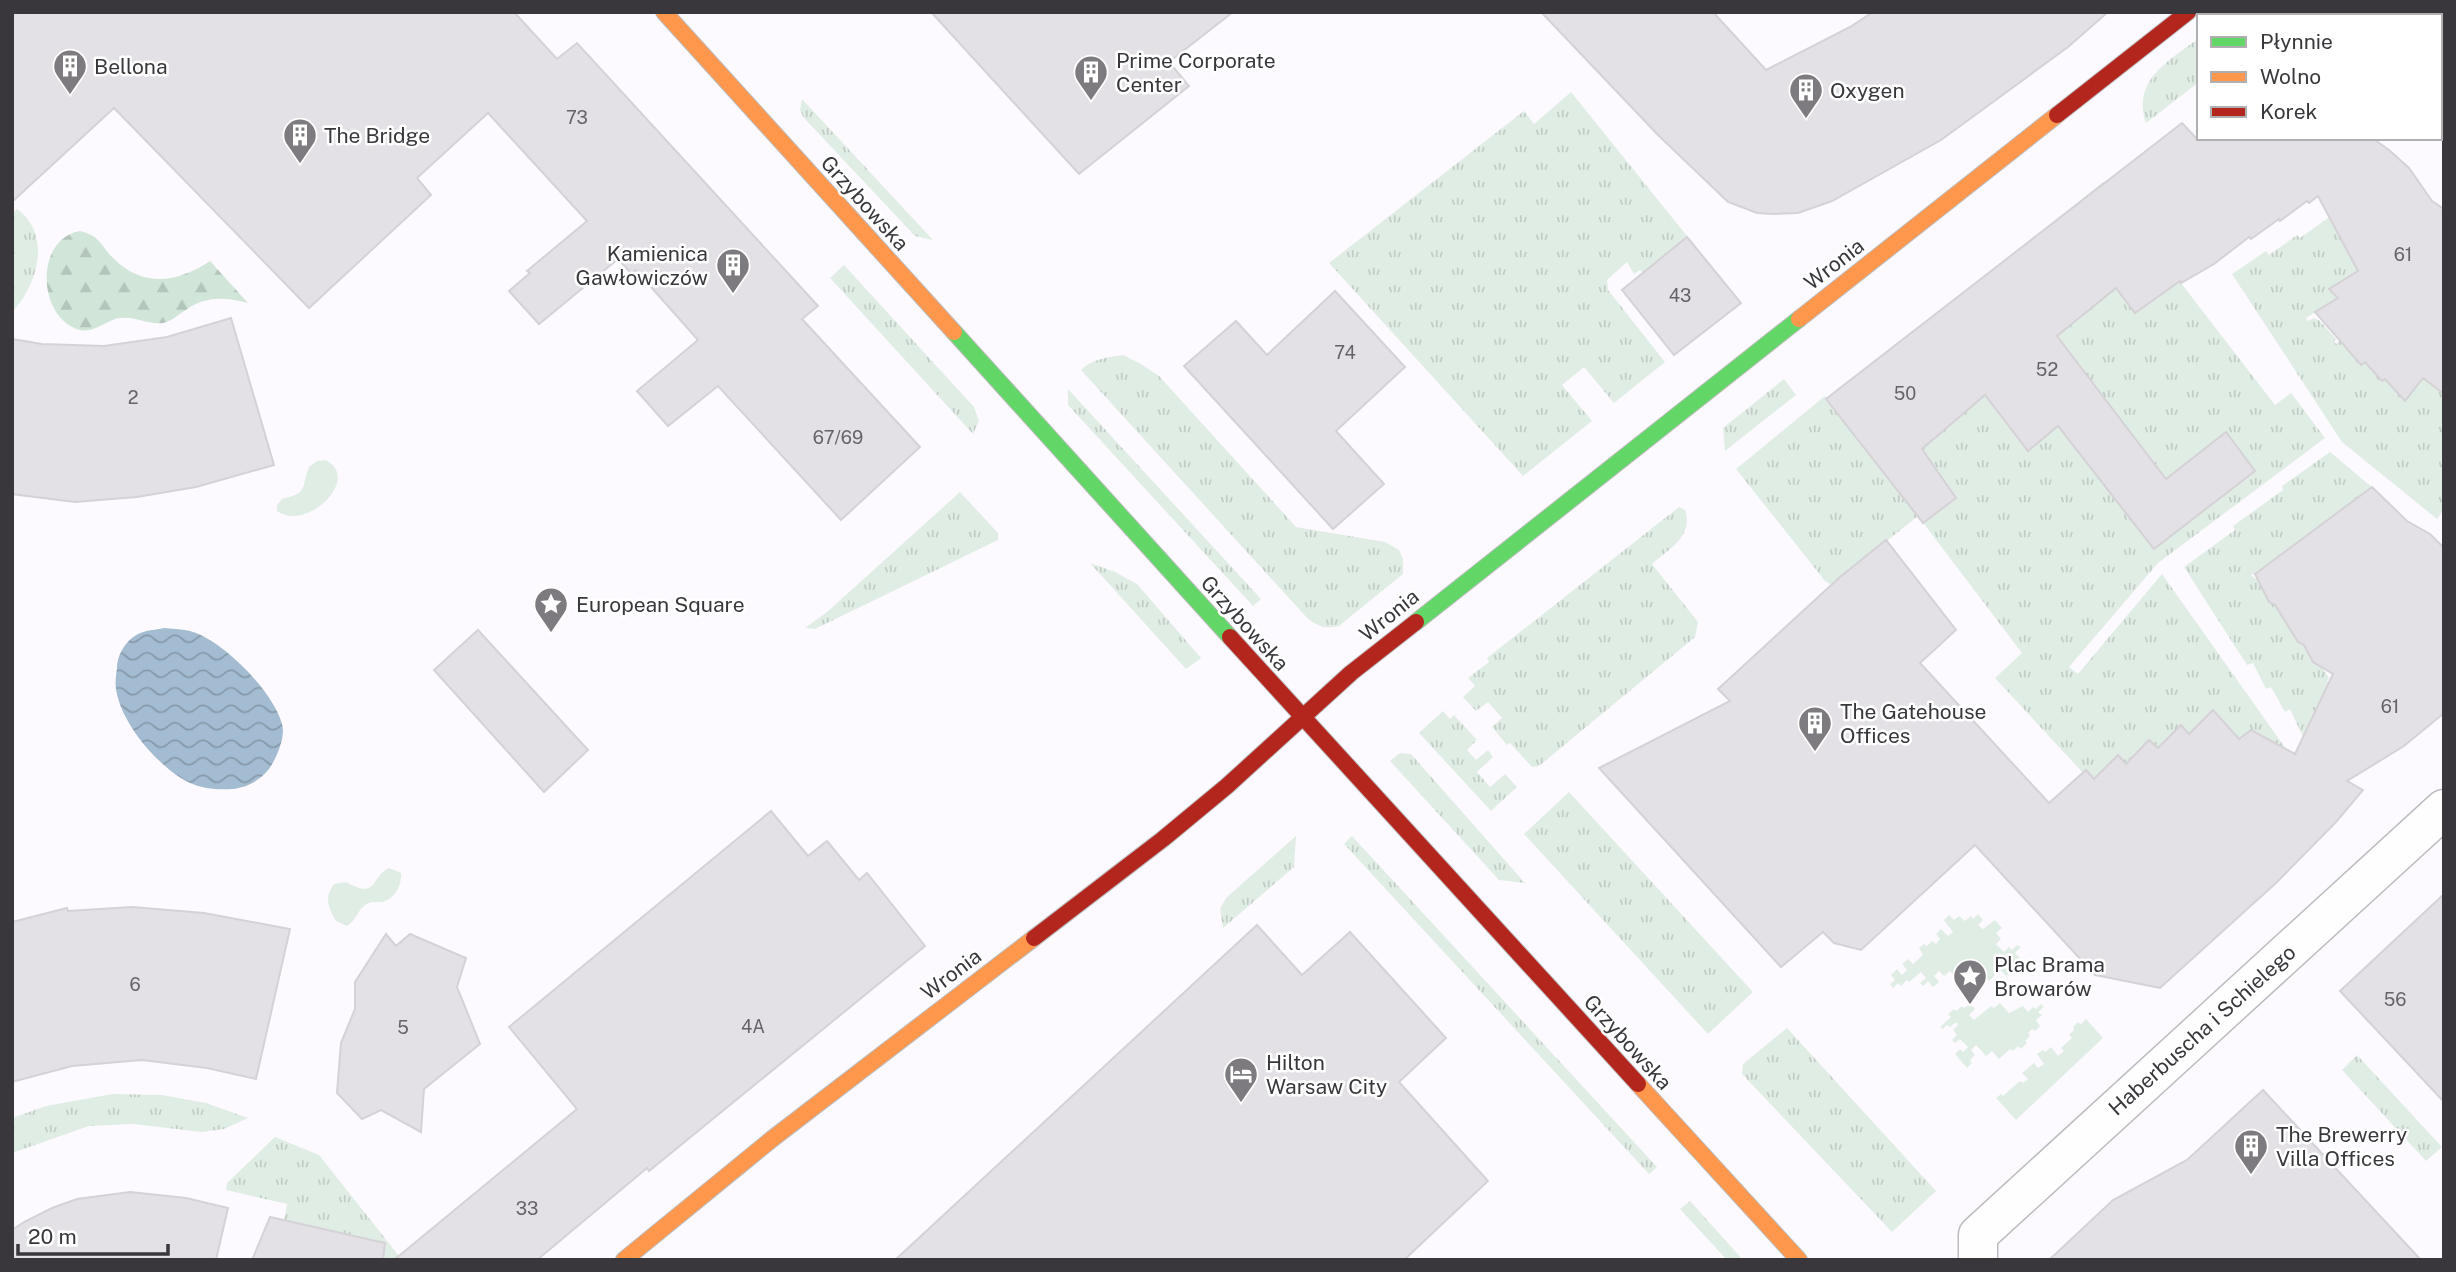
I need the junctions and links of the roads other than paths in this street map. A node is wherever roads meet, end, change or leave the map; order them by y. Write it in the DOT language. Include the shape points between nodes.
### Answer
graph roads {
  1 [pos="664,12"];
  2 [pos="2188,12"];
  3 [pos="1302,717"];
  4 [pos="2444,809"];
  5 [pos="624,1260"];
  6 [pos="1799,1260"];
  7 [pos="1978,1260"];
  1 -- 3 [label="street, Grzybowska"];
  2 -- 3 [label="street, Wronia" via="1470,577"];
  3 -- 5 [label="street, Wronia" via="1163,839 772,1139"];
  3 -- 6 [label="street, Grzybowska"];
  4 -- 7 [label="street, Haberbuscha i Schielego" via="1978,1235"];
}
